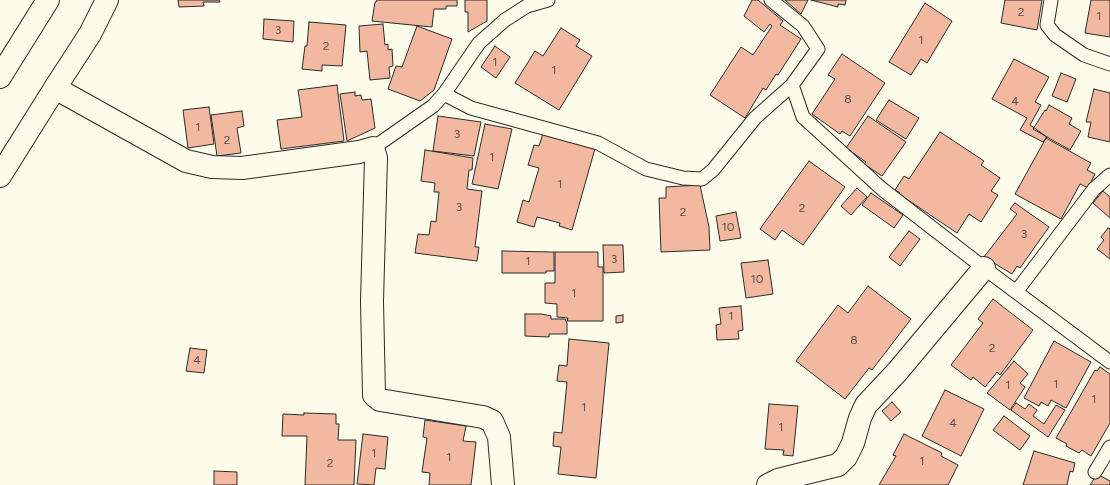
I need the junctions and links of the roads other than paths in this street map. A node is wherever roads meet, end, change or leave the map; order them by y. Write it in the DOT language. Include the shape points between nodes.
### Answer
graph roads {
  1 [pos="48,0"];
  2 [pos="107,0"];
  3 [pos="548,0"];
  4 [pos="771,0"];
  5 [pos="1052,0"];
  6 [pos="1110,64"];
  7 [pos="0,76"];
  8 [pos="792,85"];
  9 [pos="55,88"];
  10 [pos="444,94"];
  11 [pos="373,148"];
  12 [pos="1110,175"];
  13 [pos="0,176"];
  14 [pos="984,268"];
  15 [pos="1016,292"];
  16 [pos="1110,362"];
  17 [pos="1110,447"];
  18 [pos="1095,472"];
  19 [pos="503,485"];
  20 [pos="768,485"];
  1 -- 7 [label="main road"];
  2 -- 9 [label="main road" via="90,34"];
  3 -- 10 [label="lane" via="527,6 505,20 479,43"];
  4 -- 8 [label="lane" via="803,26 818,49"];
  5 -- 6 [label="lane" via="1047,25 1055,35 1084,55"];
  8 -- 10 [label="lane" via="755,118 713,170 702,179 683,178 646,169 598,143 471,108"];
  8 -- 14 [label="lane" via="803,117 882,189"];
  9 -- 11 [label="main road" via="186,161 212,167 242,168"];
  9 -- 13 [label="main road"];
  10 -- 11 [label="lane" via="433,106"];
  11 -- 19 [label="main road" via="376,158 372,301 374,395 380,400 483,417 492,421 499,437"];
  12 -- 15 [label="lane" via="1094,189"];
  14 -- 15 [label="lane"];
  14 -- 20 [label="main road" via="866,405 853,443 838,465 778,480"];
  15 -- 16 [label="lane"];
  17 -- 18 [label="lane"];
}
